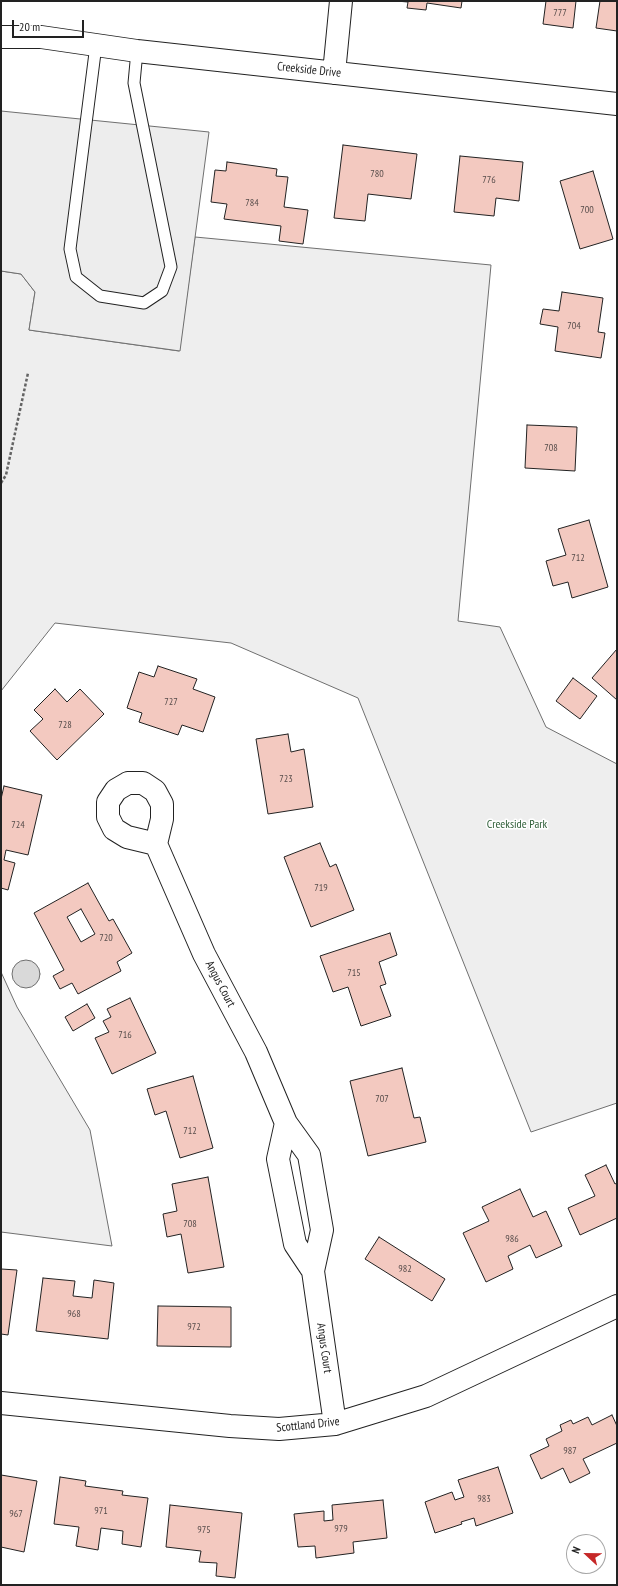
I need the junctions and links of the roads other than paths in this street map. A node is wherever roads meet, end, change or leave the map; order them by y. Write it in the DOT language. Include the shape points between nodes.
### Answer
graph roads {
  1 [pos="341,1"];
  2 [pos="1,37"];
  3 [pos="96,45"];
  4 [pos="137,51"];
  5 [pos="334,73"];
  6 [pos="617,104"];
  7 [pos="156,844"];
  8 [pos="286,1123"];
  9 [pos="313,1271"];
  10 [pos="617,1306"];
  11 [pos="1,1403"];
  12 [pos="335,1424"];
  1 -- 5 [label="street"];
  2 -- 3 [label="street, Creekside Drive" via="41,37"];
  3 -- 4 [label="street, Creekside Drive"];
  3 -- 4 [label="lane" via="70,249 76,277 100,296 144,303 162,290 171,267 134,83"];
  4 -- 5 [label="street, Creekside Drive"];
  5 -- 6 [label="street, Creekside Drive"];
  7 -- 8 [label="street, Angus Court" via="202,948 256,1052"];
  8 -- 9 [label="street, Angus Court" via="278,1159 295,1244"];
  8 -- 9 [label="street, Angus Court" via="309,1155 322,1230"];
  9 -- 12 [label="street, Angus Court"];
  10 -- 12 [label="street, Scottland Drive" via="426,1396"];
  11 -- 12 [label="street, Scottland Drive" via="280,1429"];
}
